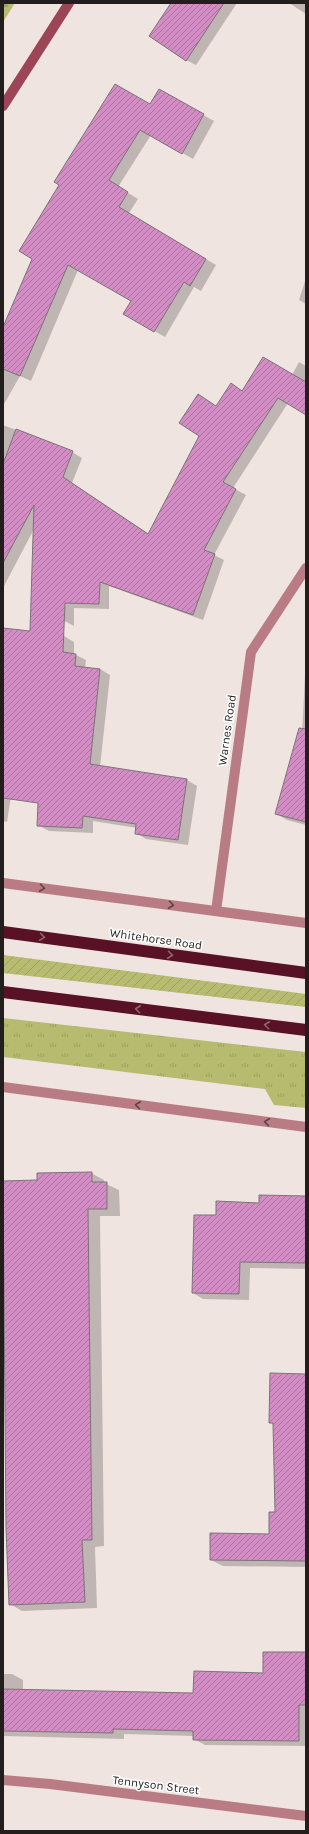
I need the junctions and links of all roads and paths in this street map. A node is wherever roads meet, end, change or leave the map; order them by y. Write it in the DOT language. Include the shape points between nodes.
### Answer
graph roads {
  1 [pos="69,3"];
  2 [pos="3,106"];
  3 [pos="306,568"];
  4 [pos="3,883"];
  5 [pos="216,911"];
  6 [pos="306,923"];
  7 [pos="3,932"];
  8 [pos="306,973"];
  9 [pos="3,992"];
  10 [pos="306,1030"];
  11 [pos="3,1087"];
  12 [pos="306,1127"];
  13 [pos="3,1780"];
  14 [pos="306,1816"];
  1 -- 2 [label="main road"];
  3 -- 5 [label="street, Warnes Road" via="251,652"];
  4 -- 5 [label="street, one-way"];
  5 -- 6 [label="street"];
  7 -- 8 [label="highway, Whitehorse Road, one-way"];
  10 -- 9 [label="highway, one-way"];
  12 -- 11 [label="street, one-way"];
  13 -- 14 [label="street, Tennyson Street"];
}
